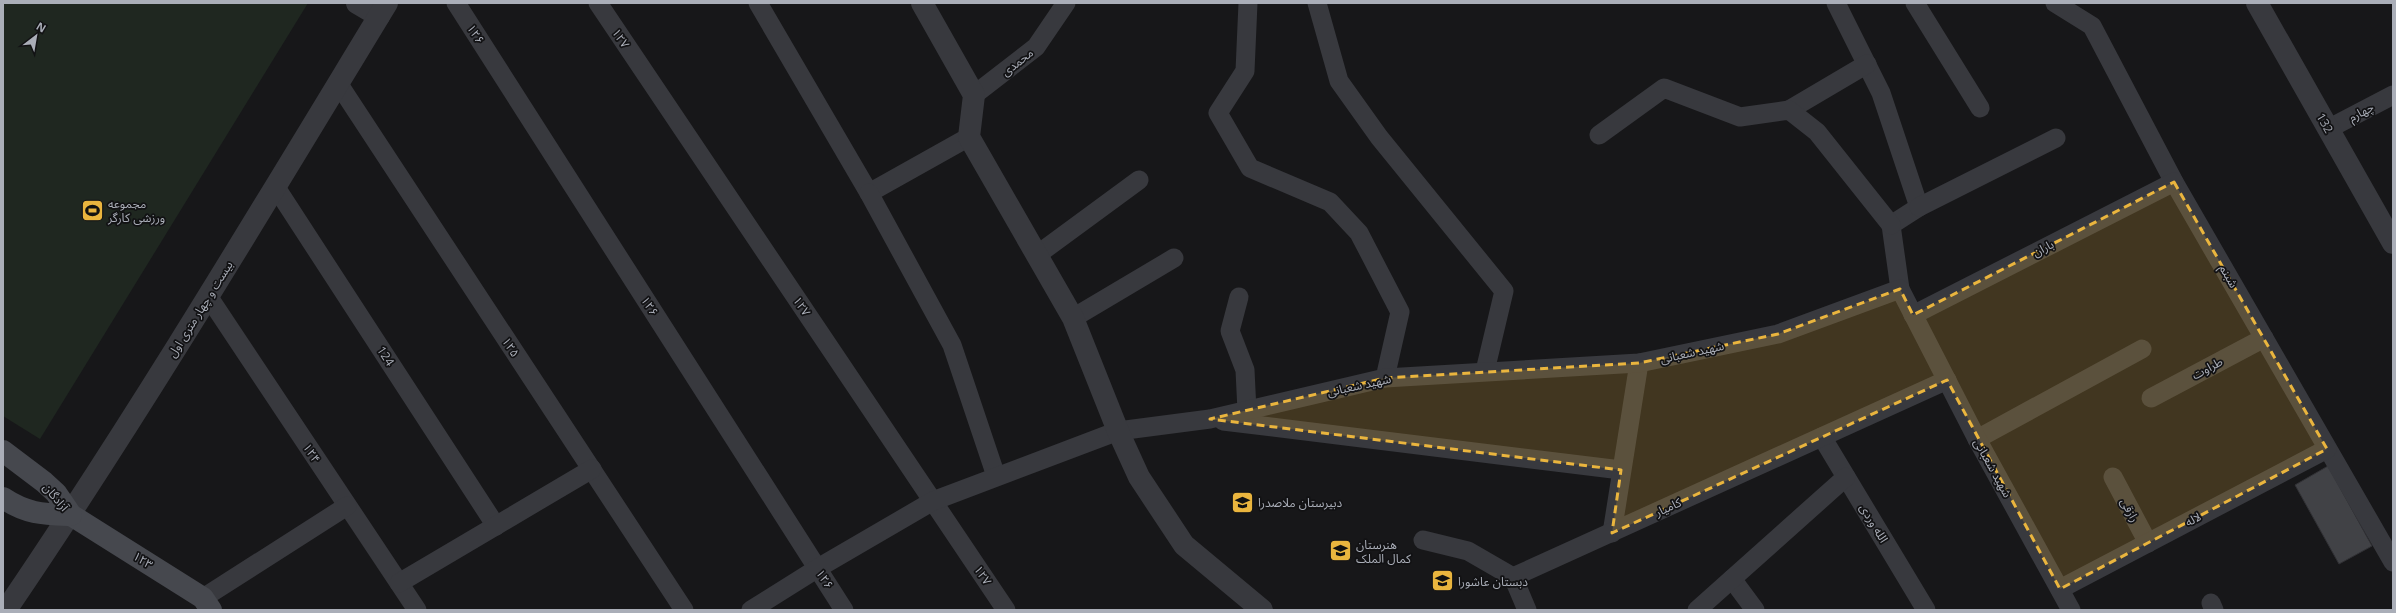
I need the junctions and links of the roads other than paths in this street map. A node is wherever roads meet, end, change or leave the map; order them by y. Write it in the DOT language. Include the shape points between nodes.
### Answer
graph roads {
  1 [pos="357,3"];
  2 [pos="456,3"];
  3 [pos="598,3"];
  4 [pos="758,3"];
  5 [pos="922,3"];
  6 [pos="1066,3"];
  7 [pos="1248,3"];
  8 [pos="1317,3"];
  9 [pos="1836,3"];
  10 [pos="1915,3"];
  11 [pos="2055,3"];
  12 [pos="2256,3"];
  13 [pos="383,10"];
  14 [pos="1867,64"];
  15 [pos="338,83"];
  16 [pos="974,95"];
  17 [pos="2393,95"];
  18 [pos="1980,108"];
  19 [pos="1789,110"];
  20 [pos="2328,129"];
  21 [pos="1599,135"];
  22 [pos="969,137"];
  23 [pos="2056,138"];
  24 [pos="1139,180"];
  25 [pos="2174,182"];
  26 [pos="275,186"];
  27 [pos="869,193"];
  28 [pos="1919,207"];
  29 [pos="1891,225"];
  30 [pos="2393,243"];
  31 [pos="1037,255"];
  32 [pos="1174,258"];
  33 [pos="1900,289"];
  34 [pos="208,296"];
  35 [pos="1239,297"];
  36 [pos="1913,315"];
  37 [pos="1073,318"];
  38 [pos="2264,338"];
  39 [pos="2142,349"];
  40 [pos="1639,363"];
  41 [pos="1485,371"];
  42 [pos="1385,378"];
  43 [pos="1947,380"];
  44 [pos="2151,398"];
  45 [pos="1247,411"];
  46 [pos="1210,419"];
  47 [pos="1118,431"];
  48 [pos="1822,437"];
  49 [pos="1977,439"];
  50 [pos="2327,449"];
  51 [pos="3,451"];
  52 [pos="592,469"];
  53 [pos="1620,470"];
  54 [pos="996,476"];
  55 [pos="1846,476"];
  56 [pos="2113,476"];
  57 [pos="3,498"];
  58 [pos="933,501"];
  59 [pos="347,506"];
  60 [pos="71,515"];
  61 [pos="496,526"];
  62 [pos="1612,533"];
  63 [pos="1423,540"];
  64 [pos="2148,543"];
  65 [pos="2393,562"];
  66 [pos="818,568"];
  67 [pos="1513,577"];
  68 [pos="1732,579"];
  69 [pos="399,583"];
  70 [pos="2060,589"];
  71 [pos="207,604"];
  72 [pos="6,610"];
  73 [pos="417,610"];
  74 [pos="684,610"];
  75 [pos="751,610"];
  76 [pos="844,610"];
  77 [pos="1006,610"];
  78 [pos="1262,610"];
  79 [pos="1527,610"];
  80 [pos="1697,610"];
  81 [pos="1755,610"];
  82 [pos="1926,610"];
  83 [pos="2071,610"];
  1 -- 13 [label="street"];
  2 -- 66 [label="street, ۱۲۶"];
  3 -- 58 [label="street, ۱۲۷"];
  4 -- 27 [label="street"];
  5 -- 16 [label="street"];
  6 -- 16 [label="street, محمدی" via="1036,47"];
  7 -- 42 [label="street" via="1244,71 1218,112 1250,168 1330,202 1359,233 1400,312"];
  8 -- 41 [label="street" via="1339,81 1379,137 1504,291"];
  9 -- 14 [label="street"];
  10 -- 18 [label="street"];
  11 -- 25 [label="street, شبنم" via="2092,26"];
  12 -- 20 [label="street, 132"];
  13 -- 15 [label="street, بیست و چهار متری اول"];
  14 -- 19 [label="street"];
  14 -- 28 [label="street" via="1881,93"];
  15 -- 26 [label="street, بیست و چهار متری اول"];
  15 -- 52 [label="street, ۱۲۵"];
  16 -- 22 [label="street"];
  17 -- 20 [label="street, چهارم"];
  19 -- 21 [label="street" via="1740,117 1664,88"];
  19 -- 29 [label="street" via="1817,132"];
  20 -- 30 [label="street, 132"];
  22 -- 27 [label="street"];
  22 -- 31 [label="street"];
  23 -- 28 [label="street"];
  24 -- 31 [label="street"];
  25 -- 36 [label="street, باران"];
  25 -- 38 [label="street, شبنم"];
  26 -- 34 [label="street, بیست و چهار متری اول"];
  26 -- 61 [label="street, 124"];
  27 -- 54 [label="street" via="952,346"];
  28 -- 29 [label="street"];
  29 -- 33 [label="street"];
  31 -- 37 [label="street"];
  32 -- 37 [label="street"];
  33 -- 36 [label="street, شهید شعبانی"];
  33 -- 40 [label="street, شهید شعبانی" via="1778,334"];
  34 -- 59 [label="street, ۱۲۴"];
  34 -- 60 [label="street, بیست و چهار متری اول"];
  35 -- 45 [label="street" via="1230,331 1245,370"];
  36 -- 43 [label="street, شهید شعبانی"];
  37 -- 47 [label="street"];
  38 -- 44 [label="street, طراوت"];
  38 -- 50 [label="street, شبنم"];
  39 -- 49 [label="street"];
  40 -- 41 [label="street, شهید شعبانی"];
  40 -- 53 [label="street"];
  41 -- 42 [label="street, شهید شعبانی"];
  42 -- 45 [label="street, شهید شعبانی"];
  43 -- 48 [label="street, کامیار"];
  43 -- 49 [label="street, شهید شعبانی"];
  45 -- 46 [label="street, شهید شعبانی"];
  46 -- 47 [label="street, شهید شعبانی"];
  46 -- 53 [label="street"];
  47 -- 54 [label="street, شهید شعبانی"];
  47 -- 78 [label="street" via="1139,476 1184,545"];
  48 -- 55 [label="street, الله وردی"];
  48 -- 62 [label="street, کامیار"];
  49 -- 70 [label="street, شهید شعبانی"];
  50 -- 64 [label="street, لاله"];
  50 -- 65 [label="street, شبنم"];
  51 -- 60 [label="main road, آزادگان" via="48,485"];
  52 -- 61 [label="street"];
  52 -- 74 [label="street, ۱۲۵"];
  53 -- 62 [label="street"];
  54 -- 58 [label="street, شهید شعبانی"];
  55 -- 68 [label="street"];
  55 -- 82 [label="street, الله وردی"];
  56 -- 64 [label="street, رازقی"];
  57 -- 60 [label="main road, آزادگان" via="20,509 42,514"];
  58 -- 66 [label="street, شهید شعبانی"];
  58 -- 77 [label="street, ۱۲۷"];
  59 -- 69 [label="street, ۱۲۴"];
  59 -- 71 [label="street"];
  60 -- 71 [label="main road, ۱۲۳"];
  60 -- 72 [label="street, بیست و چهار متری اول"];
  61 -- 69 [label="street"];
  62 -- 67 [label="street, کامیار"];
  63 -- 67 [label="street" via="1468,551"];
  64 -- 70 [label="street, لاله"];
  66 -- 75 [label="street, شهید شعبانی"];
  66 -- 76 [label="street, ۱۲۶"];
  67 -- 79 [label="street"];
  68 -- 80 [label="street"];
  68 -- 81 [label="street"];
  69 -- 73 [label="street, ۱۲۴"];
  70 -- 83 [label="street, شهید شعبانی"];
}
